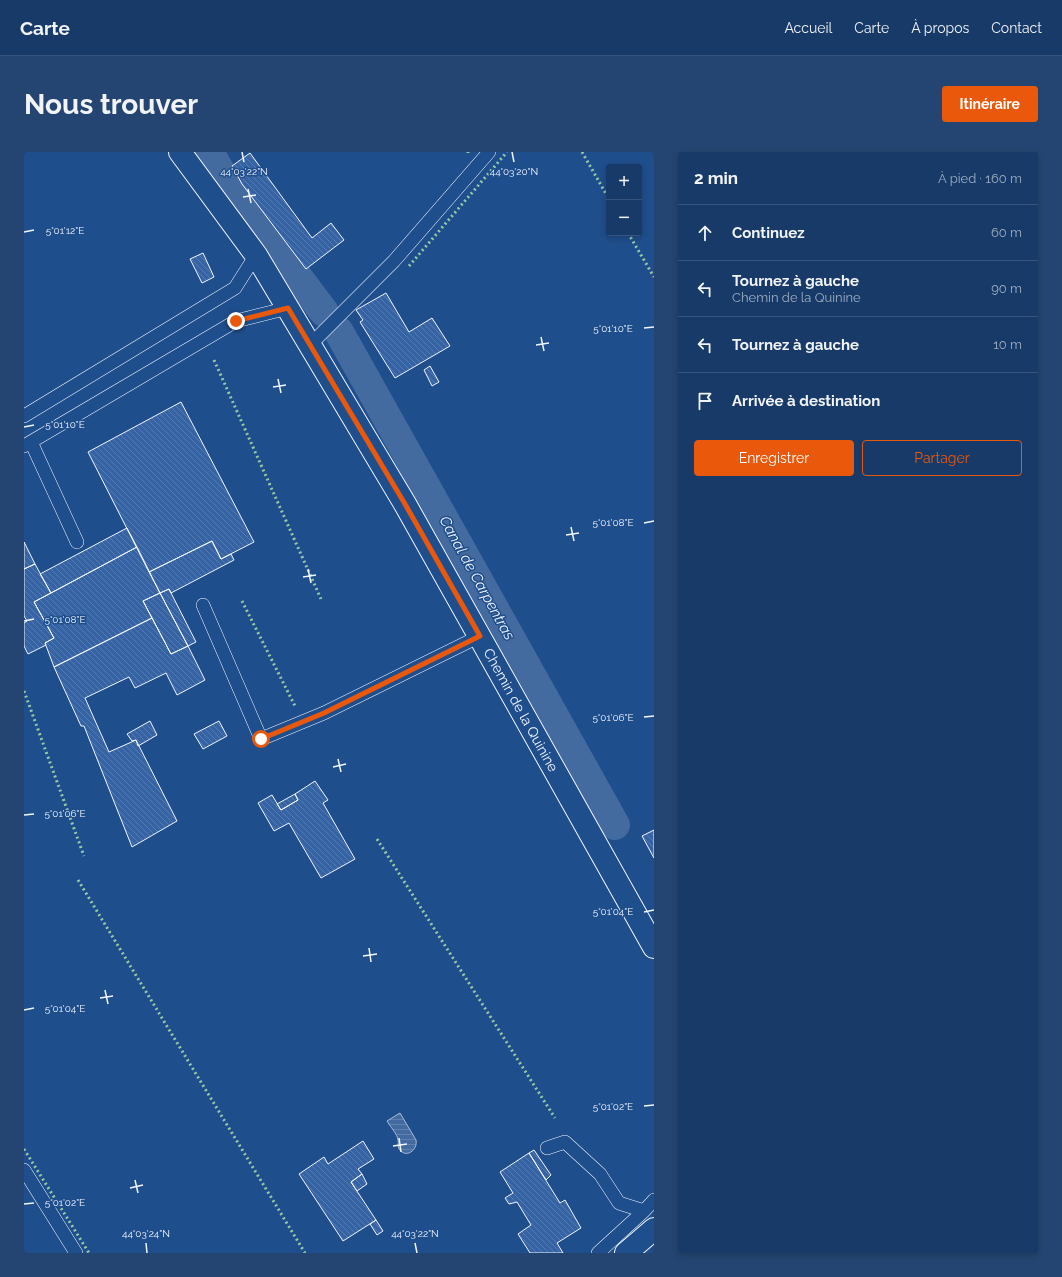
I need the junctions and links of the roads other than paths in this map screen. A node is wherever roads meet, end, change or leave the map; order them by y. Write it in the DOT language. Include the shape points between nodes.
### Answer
graph roads {
  1 [pos="180,152"];
  2 [pos="489,152"];
  3 [pos="256,255"];
  4 [pos="288,308"];
  5 [pos="310,345"];
  6 [pos="24,416"];
  7 [pos="28,444"];
  8 [pos="77,542"];
  9 [pos="204,605"];
  10 [pos="480,636"];
  11 [pos="654,947"];
  12 [pos="547,1148"];
  13 [pos="24,1170"];
  14 [pos="654,1200"];
  15 [pos="649,1220"];
  16 [pos="76,1253"];
  17 [pos="598,1253"];
  18 [pos="626,1253"];
  1 -- 3 [label="street, Chemin de la Quinine"];
  2 -- 5 [label="lane" via="394,261"];
  3 -- 4 [label="street, Chemin de la Quinine"];
  3 -- 6 [label="lane" via="235,288"];
  4 -- 5 [label="street, Chemin de la Quinine"];
  4 -- 7 [label="lane" via="236,321"];
  5 -- 10 [label="street, Chemin de la Quinine"];
  7 -- 8 [label="lane"];
  9 -- 10 [label="lane" via="261,739 324,713"];
  10 -- 11 [label="street, Chemin de la Quinine"];
  12 -- 15 [label="lane" via="565,1142 600,1174 620,1203"];
  13 -- 16 [label="lane"];
  14 -- 15 [label="lane"];
  15 -- 17 [label="lane"];
  15 -- 18 [label="street"];
}
